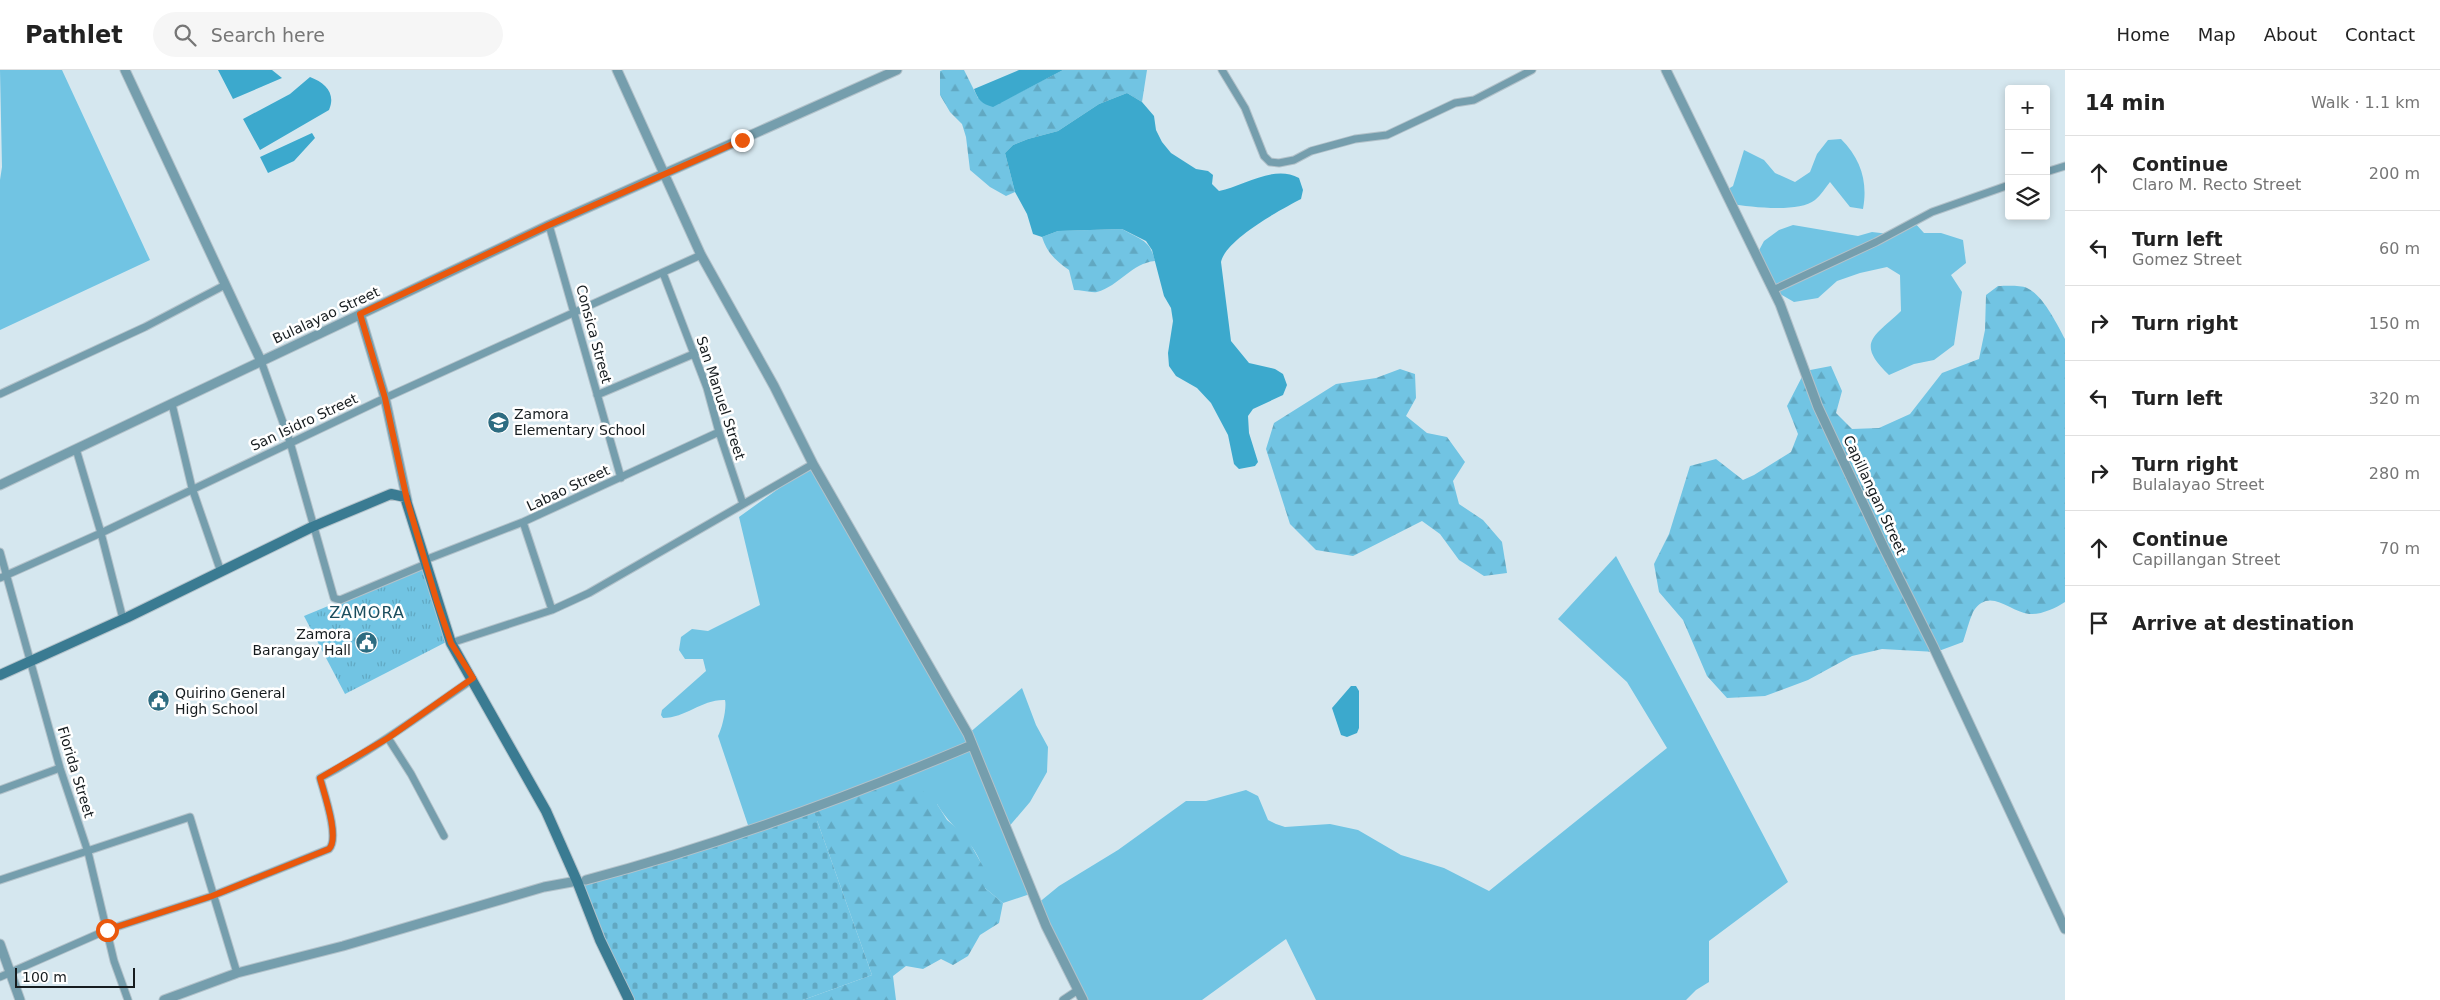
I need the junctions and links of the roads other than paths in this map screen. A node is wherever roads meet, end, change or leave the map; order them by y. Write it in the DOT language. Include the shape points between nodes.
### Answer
graph roads {
  1 [pos="125,70"];
  2 [pos="617,70"];
  3 [pos="898,70"];
  4 [pos="1222,70"];
  5 [pos="1532,70"];
  6 [pos="1666,70"];
  7 [pos="2065,166"];
  8 [pos="2050,171"];
  9 [pos="665,173"];
  10 [pos="2005,186"];
  11 [pos="549,225"];
  12 [pos="701,255"];
  13 [pos="663,273"];
  14 [pos="225,285"];
  15 [pos="1773,290"];
  16 [pos="360,314"];
  17 [pos="575,314"];
  18 [pos="695,353"];
  19 [pos="261,361"];
  20 [pos="0,394"];
  21 [pos="598,395"];
  22 [pos="385,398"];
  23 [pos="172,404"];
  24 [pos="719,432"];
  25 [pos="290,442"];
  26 [pos="76,449"];
  27 [pos="813,464"];
  28 [pos="621,478"];
  29 [pos="0,485"];
  30 [pos="192,488"];
  31 [pos="407,500"];
  32 [pos="743,504"];
  33 [pos="523,522"];
  34 [pos="312,527"];
  35 [pos="101,533"];
  36 [pos="0,552"];
  37 [pos="426,562"];
  38 [pos="220,572"];
  39 [pos="3,576"];
  40 [pos="552,610"];
  41 [pos="123,619"];
  42 [pos="451,643"];
  43 [pos="30,661"];
  44 [pos="0,675"];
  45 [pos="473,678"];
  46 [pos="388,738"];
  47 [pos="972,745"];
  48 [pos="60,768"];
  49 [pos="0,790"];
  50 [pos="444,836"];
  51 [pos="88,852"];
  52 [pos="0,880"];
  53 [pos="582,880"];
  54 [pos="212,896"];
  55 [pos="107,930"];
  56 [pos="2065,930"];
  57 [pos="0,944"];
  58 [pos="237,973"];
  59 [pos="5,976"];
  60 [pos="1078,990"];
  61 [pos="20,1000"];
  62 [pos="128,1000"];
  63 [pos="164,1000"];
  64 [pos="630,1000"];
  65 [pos="1063,1000"];
  66 [pos="1083,1000"];
  1 -- 14 [label="street"];
  2 -- 9 [label="street"];
  3 -- 9 [label="street"];
  4 -- 5 [label="street" via="1245,108 1266,160 1279,163 1311,151 1400,130 1455,103 1474,100"];
  6 -- 15 [label="street, Capillangan Street"];
  7 -- 8 [label="street"];
  9 -- 11 [label="street, Bulalayao Street"];
  9 -- 12 [label="street"];
  10 -- 15 [label="street" via="1932,212"];
  11 -- 16 [label="street, Bulalayao Street"];
  11 -- 17 [label="street, Consica Street"];
  12 -- 13 [label="street, San Isidro Street"];
  12 -- 27 [label="street"];
  13 -- 17 [label="street, San Isidro Street"];
  13 -- 18 [label="street, San Manuel Street"];
  14 -- 19 [label="street"];
  14 -- 20 [label="street" via="145,327"];
  15 -- 56 [label="street, Capillangan Street" via="1818,407"];
  16 -- 19 [label="street, Bulalayao Street"];
  16 -- 22 [label="street"];
  17 -- 21 [label="street, Consica Street"];
  17 -- 22 [label="street, San Isidro Street"];
  18 -- 21 [label="street"];
  18 -- 24 [label="street, San Manuel Street"];
  19 -- 23 [label="street, Bulalayao Street"];
  19 -- 25 [label="street"];
  21 -- 28 [label="street, Consica Street"];
  22 -- 25 [label="street, San Isidro Street"];
  22 -- 31 [label="street"];
  23 -- 26 [label="street, Bulalayao Street"];
  23 -- 30 [label="street"];
  24 -- 28 [label="street, Labao Street"];
  24 -- 32 [label="street, San Manuel Street"];
  25 -- 30 [label="street, San Isidro Street"];
  25 -- 34 [label="street"];
  26 -- 29 [label="street, Bulalayao Street"];
  26 -- 35 [label="street"];
  27 -- 32 [label="street"];
  27 -- 47 [label="street" via="951,701"];
  28 -- 33 [label="street, Labao Street"];
  30 -- 35 [label="street, San Isidro Street"];
  30 -- 38 [label="street"];
  31 -- 34 [label="main road" via="400,494 391,494"];
  31 -- 37 [label="main road"];
  32 -- 40 [label="street" via="634,569"];
  33 -- 37 [label="street, Labao Street"];
  33 -- 40 [label="street"];
  34 -- 37 [label="street, Labao Street" via="330,591 336,599"];
  34 -- 38 [label="main road"];
  35 -- 39 [label="street, San Isidro Street"];
  35 -- 41 [label="street"];
  36 -- 39 [label="street, Florida Street"];
  37 -- 42 [label="main road"];
  38 -- 41 [label="main road"];
  39 -- 43 [label="street, Florida Street"];
  40 -- 42 [label="street"];
  41 -- 43 [label="main road"];
  42 -- 45 [label="main road"];
  43 -- 44 [label="main road"];
  43 -- 48 [label="street, Florida Street"];
  45 -- 46 [label="street"];
  45 -- 53 [label="main road"];
  46 -- 50 [label="street"];
  46 -- 54 [label="street" via="320,778 333,832 334,842 329,849"];
  47 -- 53 [label="street" via="793,817 663,860"];
  47 -- 60 [label="street" via="1037,904"];
  48 -- 49 [label="street"];
  48 -- 51 [label="street, Florida Street"];
  51 -- 52 [label="street"];
  51 -- 54 [label="street" via="190,817"];
  51 -- 55 [label="street, Florida Street"];
  53 -- 58 [label="street" via="544,887 344,946"];
  53 -- 64 [label="main road" via="600,940"];
  54 -- 55 [label="street"];
  54 -- 58 [label="street"];
  55 -- 59 [label="street"];
  55 -- 62 [label="street, Florida Street"];
  57 -- 59 [label="street"];
  58 -- 63 [label="street"];
  59 -- 61 [label="street"];
  60 -- 65 [label="street"];
  60 -- 66 [label="street"];
}
